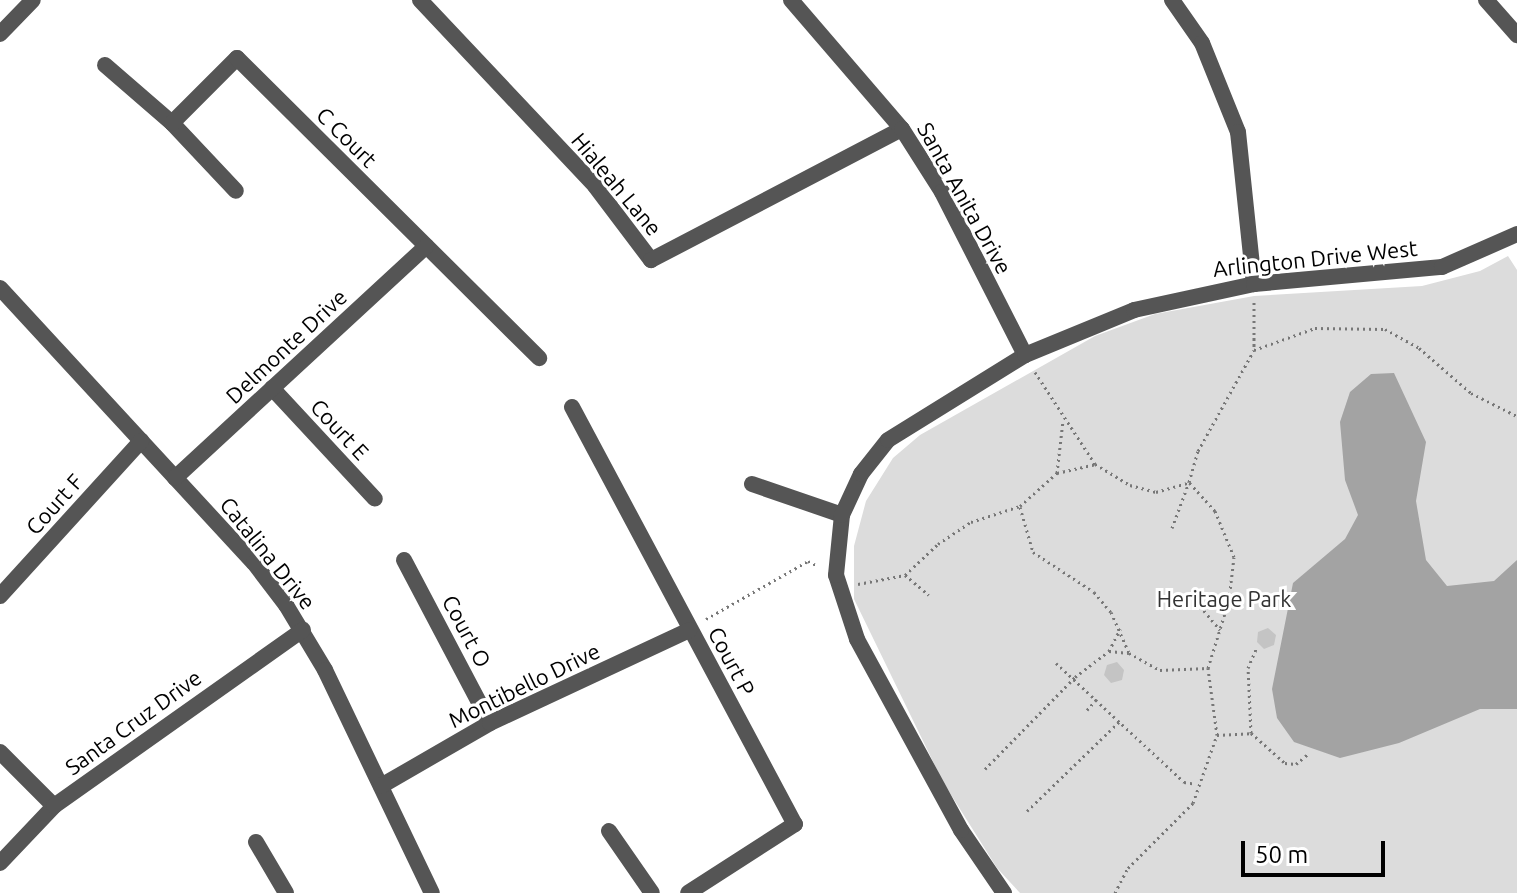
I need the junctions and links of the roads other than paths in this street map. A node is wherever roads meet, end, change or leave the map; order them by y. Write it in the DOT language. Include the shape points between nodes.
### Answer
graph roads {
  1 [pos="33,0"];
  2 [pos="420,0"];
  3 [pos="791,0"];
  4 [pos="1172,0"];
  5 [pos="1486,0"];
  6 [pos="0,34"];
  7 [pos="1517,35"];
  8 [pos="105,65"];
  9 [pos="172,123"];
  10 [pos="902,129"];
  11 [pos="236,191"];
  12 [pos="1517,234"];
  13 [pos="426,246"];
  14 [pos="1254,284"];
  15 [pos="0,288"];
  16 [pos="1025,355"];
  17 [pos="539,358"];
  18 [pos="272,388"];
  19 [pos="572,407"];
  20 [pos="141,441"];
  21 [pos="175,478"];
  22 [pos="752,484"];
  23 [pos="375,499"];
  24 [pos="842,515"];
  25 [pos="404,560"];
  26 [pos="0,596"];
  27 [pos="303,630"];
  28 [pos="689,630"];
  29 [pos="490,723"];
  30 [pos="0,752"];
  31 [pos="381,786"];
  32 [pos="54,806"];
  33 [pos="609,831"];
  34 [pos="256,842"];
  35 [pos="0,863"];
  36 [pos="284,892"];
  37 [pos="432,893"];
  38 [pos="652,893"];
  39 [pos="688,893"];
  40 [pos="1004,893"];
  1 -- 6 [label="street"];
  2 -- 10 [label="street, Hialeah Lane" via="595,186 651,260"];
  3 -- 10 [label="street, Santa Anita Drive"];
  4 -- 14 [label="street" via="1202,43 1238,132"];
  5 -- 7 [label="street"];
  8 -- 9 [label="street"];
  9 -- 11 [label="street"];
  9 -- 13 [label="street, C Court" via="237,58"];
  10 -- 16 [label="street, Santa Anita Drive" via="942,192"];
  12 -- 14 [label="street, Arlington Drive West" via="1442,267"];
  13 -- 17 [label="street, C Court"];
  13 -- 18 [label="street, Delmonte Drive"];
  14 -- 16 [label="street, Arlington Drive West" via="1134,310"];
  15 -- 20 [label="street, Catalina Drive"];
  16 -- 24 [label="street, Arlington Drive West" via="888,440 861,474"];
  18 -- 21 [label="street, Delmonte Drive"];
  18 -- 23 [label="street, Court E"];
  19 -- 28 [label="street, Court P"];
  20 -- 21 [label="street, Catalina Drive"];
  20 -- 26 [label="street, Court F"];
  21 -- 27 [label="street, Catalina Drive" via="261,571"];
  22 -- 24 [label="street"];
  24 -- 40 [label="street, Arlington Drive West" via="836,575 857,639 961,830"];
  25 -- 29 [label="street, Court O"];
  27 -- 31 [label="street, Catalina Drive"];
  27 -- 32 [label="street, Santa Cruz Drive"];
  28 -- 29 [label="street, Montibello Drive"];
  28 -- 39 [label="street, Court P" via="795,824"];
  29 -- 31 [label="street, Montibello Drive"];
  30 -- 32 [label="street"];
  31 -- 37 [label="street, Catalina Drive"];
  32 -- 35 [label="street, Santa Cruz Drive"];
  33 -- 38 [label="street"];
  34 -- 36 [label="street"];
}
